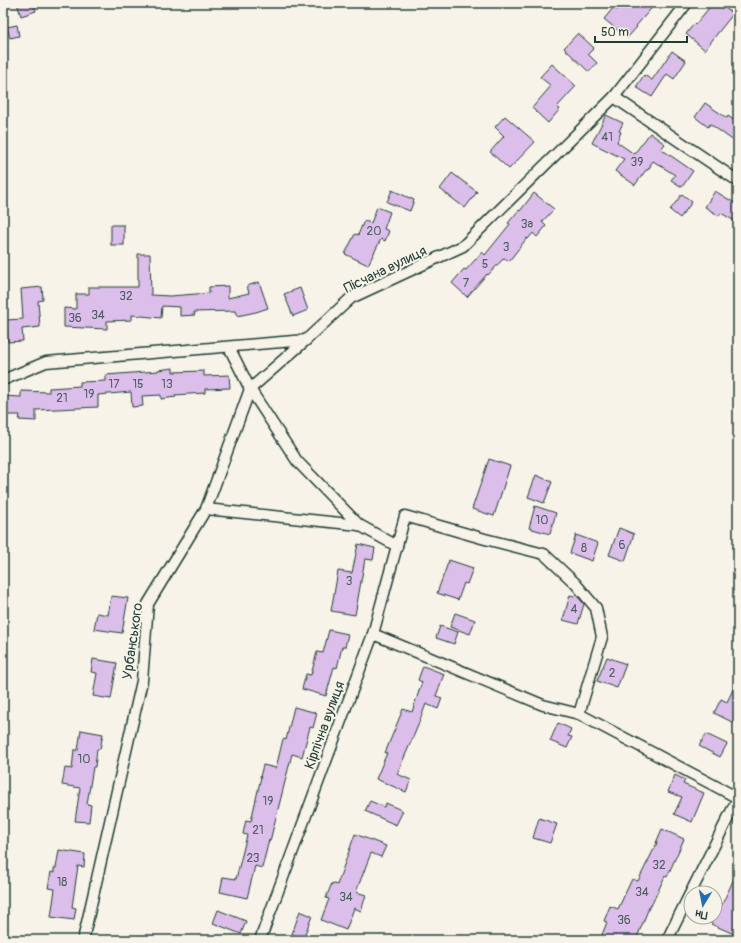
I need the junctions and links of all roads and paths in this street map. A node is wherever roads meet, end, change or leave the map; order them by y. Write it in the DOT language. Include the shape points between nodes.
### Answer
graph roads {
  1 [pos="688,3"];
  2 [pos="614,97"];
  3 [pos="738,181"];
  4 [pos="306,340"];
  5 [pos="229,347"];
  6 [pos="3,380"];
  7 [pos="250,389"];
  8 [pos="206,509"];
  9 [pos="359,525"];
  10 [pos="397,546"];
  11 [pos="373,634"];
  12 [pos="579,714"];
  13 [pos="738,798"];
  14 [pos="83,940"];
  15 [pos="260,940"];
  16 [pos="667,940"];
  1 -- 2 [label="street, Пiсчана вулиця"];
  2 -- 3 [label="street"];
  2 -- 4 [label="street, Пiсчана вулиця" via="463,246 351,298"];
  4 -- 5 [label="street"];
  4 -- 7 [label="street, Урбанського"];
  5 -- 6 [label="street" via="46,362"];
  5 -- 7 [label="street"];
  7 -- 8 [label="street, Урбанського"];
  7 -- 9 [label="street" via="297,461"];
  8 -- 9 [label="street"];
  8 -- 14 [label="street, Урбанського" via="148,604 142,680"];
  9 -- 10 [label="street"];
  10 -- 11 [label="street, Кiрпiчна вулиця"];
  10 -- 12 [label="street, Кiрпiчна вулиця" via="405,516 544,554 575,583 596,608 602,638"];
  11 -- 12 [label="street" via="543,705"];
  11 -- 15 [label="street, Кiрпiчна вулиця"];
  12 -- 13 [label="street"];
  13 -- 16 [label="street"];
}
